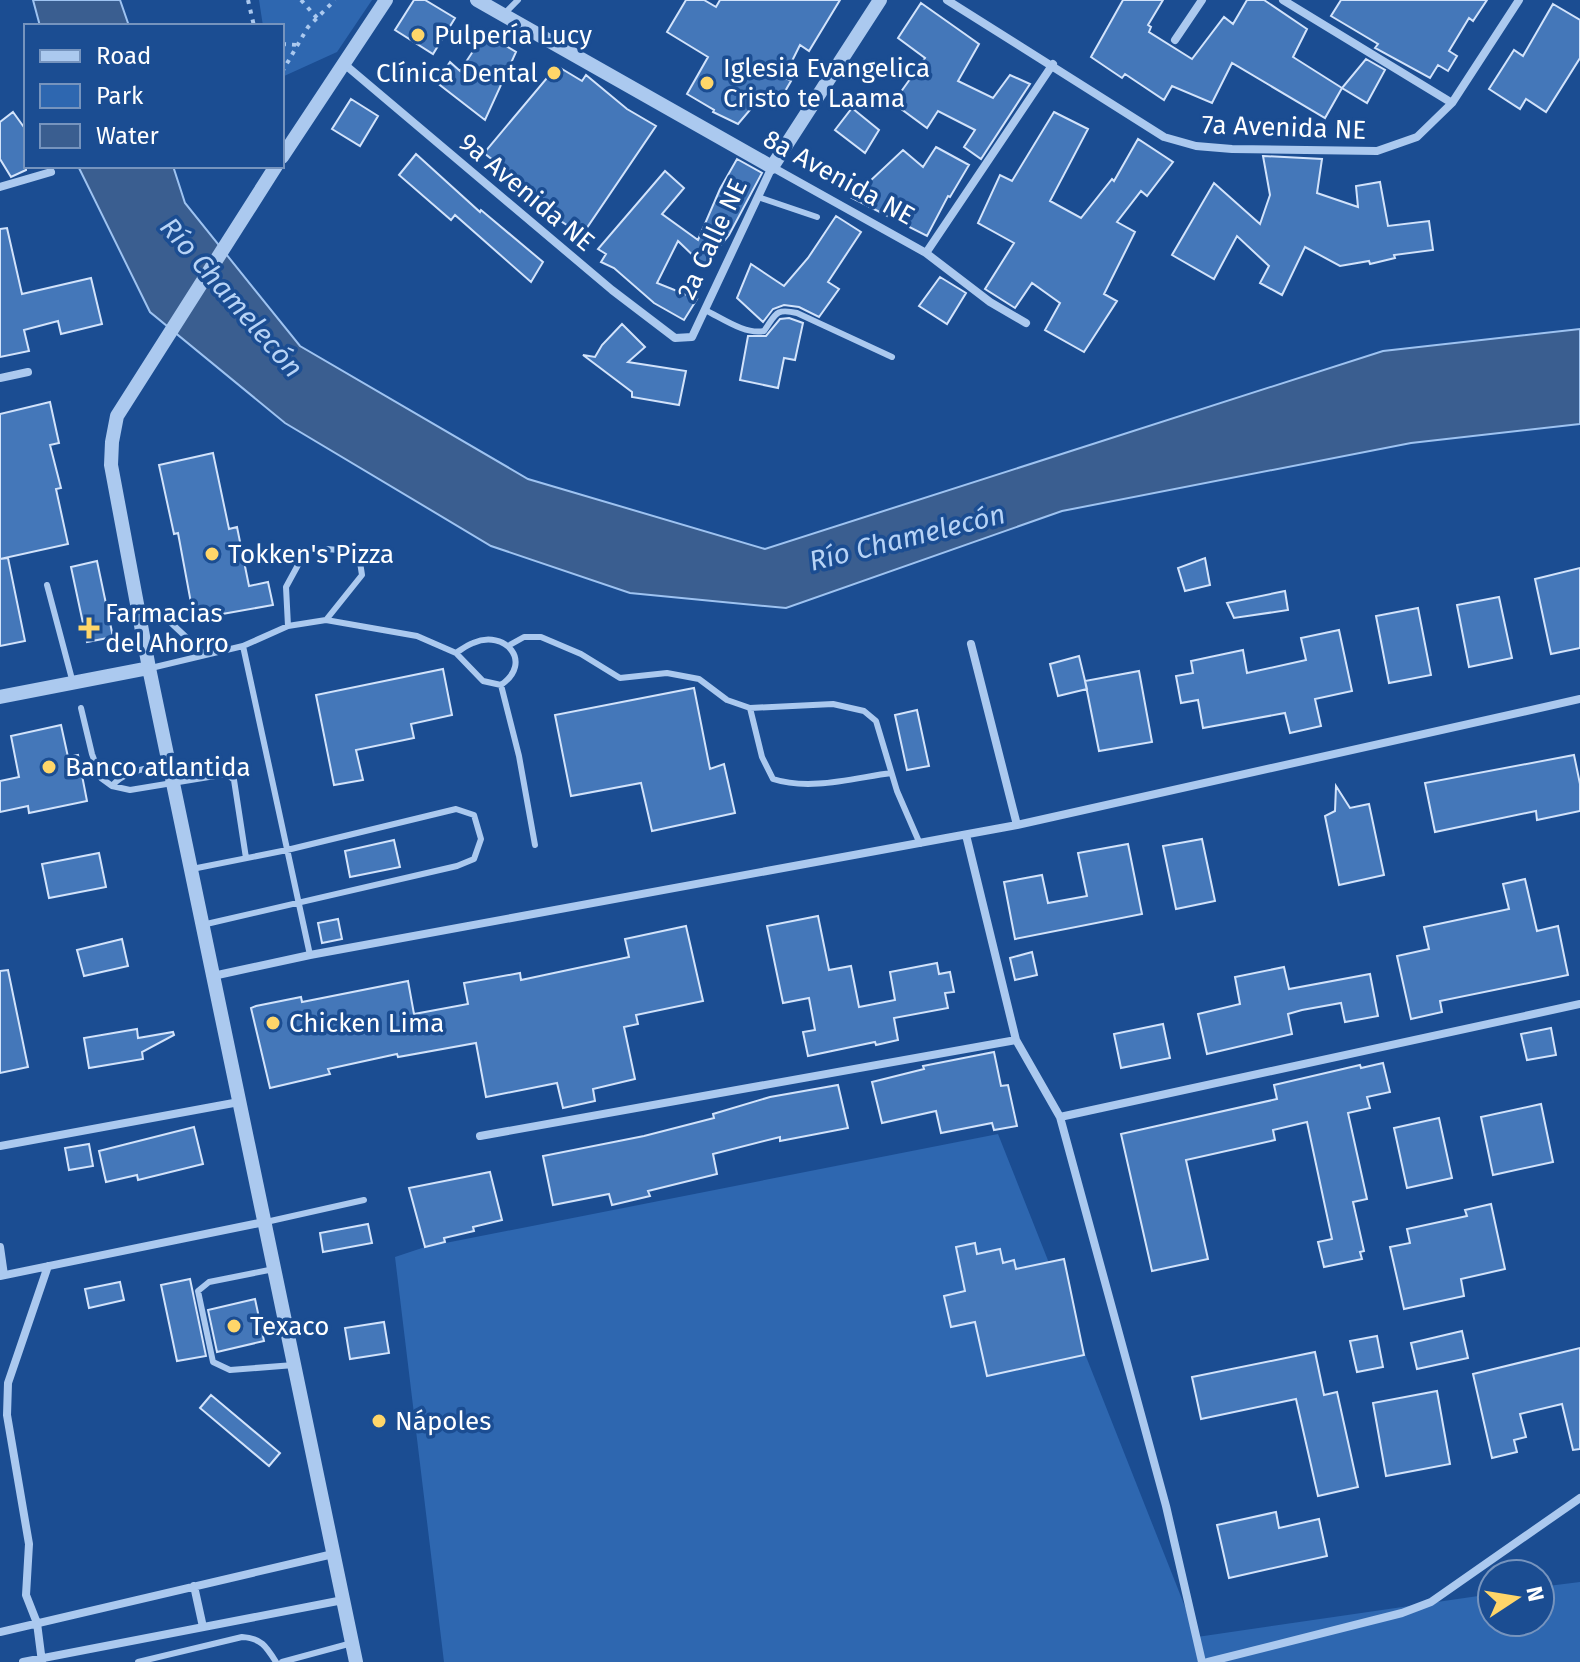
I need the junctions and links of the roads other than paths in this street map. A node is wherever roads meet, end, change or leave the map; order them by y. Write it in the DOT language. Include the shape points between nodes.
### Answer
graph roads {
  1 [pos="386,0"];
  2 [pos="477,0"];
  3 [pos="518,0"];
  4 [pos="880,0"];
  5 [pos="947,0"];
  6 [pos="1202,0"];
  7 [pos="1283,0"];
  8 [pos="1519,0"];
  9 [pos="503,15"];
  10 [pos="1175,40"];
  11 [pos="343,63"];
  12 [pos="1053,64"];
  13 [pos="1452,103"];
  14 [pos="284,154"];
  15 [pos="772,167"];
  16 [pos="275,168"];
  17 [pos="51,172"];
  18 [pos="0,187"];
  19 [pos="758,197"];
  20 [pos="817,217"];
  21 [pos="926,253"];
  22 [pos="705,310"];
  23 [pos="1026,323"];
  24 [pos="692,337"];
  25 [pos="892,357"];
  26 [pos="28,372"];
  27 [pos="0,378"];
  28 [pos="47,585"];
  29 [pos="138,610"];
  30 [pos="326,620"];
  31 [pos="288,626"];
  32 [pos="971,644"];
  33 [pos="243,646"];
  34 [pos="508,646"];
  35 [pos="203,653"];
  36 [pos="456,653"];
  37 [pos="149,668"];
  38 [pos="73,683"];
  39 [pos="501,685"];
  40 [pos="0,697"];
  41 [pos="1580,699"];
  42 [pos="81,708"];
  43 [pos="750,708"];
  44 [pos="169,763"];
  45 [pos="891,773"];
  46 [pos="173,783"];
  47 [pos="112,786"];
  48 [pos="1017,825"];
  49 [pos="966,835"];
  50 [pos="920,844"];
  51 [pos="535,845"];
  52 [pos="287,850"];
  53 [pos="246,858"];
  54 [pos="190,869"];
  55 [pos="299,902"];
  56 [pos="202,925"];
  57 [pos="310,955"];
  58 [pos="212,976"];
  59 [pos="1580,1004"];
  60 [pos="1016,1040"];
  61 [pos="239,1102"];
  62 [pos="1060,1117"];
  63 [pos="480,1136"];
  64 [pos="0,1146"];
  65 [pos="364,1200"];
  66 [pos="264,1222"];
  67 [pos="0,1247"];
  68 [pos="48,1266"];
  69 [pos="274,1269"];
  70 [pos="2,1276"];
  71 [pos="294,1365"];
  72 [pos="1580,1498"];
  73 [pos="333,1554"];
  74 [pos="194,1586"];
  75 [pos="343,1600"];
  76 [pos="37,1623"];
  77 [pos="203,1627"];
  78 [pos="0,1632"];
  79 [pos="352,1643"];
  80 [pos="42,1660"];
  81 [pos="23,1662"];
  82 [pos="138,1662"];
  83 [pos="279,1662"];
  84 [pos="356,1662"];
  85 [pos="1202,1662"];
  86 [pos="1208,1662"];
  1 -- 11 [label="street"];
  2 -- 9 [label="street, 8a Avenida NE"];
  3 -- 9 [label="lane"];
  4 -- 15 [label="street, 2a Calle NE"];
  5 -- 12 [label="street, 7a Avenida NE"];
  6 -- 10 [label="street"];
  7 -- 13 [label="street"];
  8 -- 13 [label="street, 7a Avenida NE"];
  9 -- 15 [label="street, 8a Avenida NE"];
  11 -- 14 [label="street"];
  11 -- 24 [label="street, 9a Avenida NE" via="653,323 675,338"];
  12 -- 13 [label="street, 7a Avenida NE" via="1134,120 1164,137 1196,146 1377,151 1417,137"];
  12 -- 21 [label="street"];
  15 -- 19 [label="street, 2a Calle NE"];
  15 -- 21 [label="street, 8a Avenida NE"];
  16 -- 29 [label="street" via="117,416 111,465"];
  17 -- 18 [label="street"];
  19 -- 20 [label="lane"];
  19 -- 22 [label="street, 2a Calle NE"];
  21 -- 23 [label="street, 8a Avenida NE"];
  22 -- 24 [label="street, 2a Calle NE"];
  22 -- 25 [label="lane" via="760,333 777,312 797,313"];
  26 -- 27 [label="street"];
  28 -- 38 [label="lane"];
  29 -- 35 [label="lane" via="169,621"];
  29 -- 37 [label="street"];
  30 -- 31 [label="lane"];
  30 -- 31 [label="lane" via="362,575 351,551 310,552 298,565 286,587"];
  30 -- 36 [label="lane" via="417,636"];
  31 -- 33 [label="lane"];
  32 -- 48 [label="street"];
  33 -- 35 [label="lane"];
  33 -- 52 [label="lane"];
  34 -- 36 [label="lane" via="484,640"];
  34 -- 39 [label="lane" via="516,670"];
  34 -- 43 [label="lane" via="524,637 541,637 620,678 667,673 699,679 727,700"];
  35 -- 37 [label="lane"];
  36 -- 39 [label="lane" via="483,681"];
  37 -- 38 [label="street"];
  37 -- 44 [label="street"];
  38 -- 40 [label="street"];
  39 -- 51 [label="lane"];
  41 -- 48 [label="street"];
  42 -- 47 [label="lane" via="101,778"];
  43 -- 45 [label="lane" via="833,704 864,711 876,721"];
  43 -- 45 [label="lane" via="773,779 814,783"];
  44 -- 46 [label="street"];
  44 -- 47 [label="lane" via="118,778"];
  45 -- 50 [label="lane"];
  46 -- 47 [label="lane" via="130,790"];
  46 -- 53 [label="lane" via="227,774 234,780"];
  46 -- 54 [label="street"];
  48 -- 49 [label="street"];
  49 -- 50 [label="street"];
  49 -- 60 [label="street"];
  50 -- 57 [label="street"];
  52 -- 53 [label="lane"];
  52 -- 55 [label="lane"];
  52 -- 55 [label="lane" via="456,809 474,815 481,839 474,859 457,866"];
  53 -- 54 [label="lane"];
  54 -- 56 [label="street"];
  55 -- 56 [label="lane"];
  55 -- 57 [label="lane"];
  56 -- 58 [label="street"];
  57 -- 58 [label="street"];
  58 -- 61 [label="street"];
  59 -- 62 [label="street"];
  60 -- 62 [label="street"];
  60 -- 63 [label="street"];
  61 -- 64 [label="street"];
  61 -- 66 [label="street"];
  62 -- 85 [label="street" via="1166,1506"];
  65 -- 66 [label="lane"];
  66 -- 68 [label="street"];
  66 -- 69 [label="street"];
  67 -- 70 [label="street"];
  68 -- 70 [label="street"];
  68 -- 76 [label="street" via="8,1383 7,1415 29,1544 26,1595"];
  69 -- 71 [label="street"];
  69 -- 71 [label="lane" via="209,1282 198,1291 213,1362 230,1370"];
  71 -- 73 [label="street"];
  72 -- 86 [label="street" via="1431,1602"];
  73 -- 74 [label="street"];
  73 -- 75 [label="street"];
  74 -- 76 [label="street"];
  74 -- 77 [label="street"];
  75 -- 77 [label="street"];
  75 -- 79 [label="street"];
  76 -- 78 [label="street"];
  76 -- 80 [label="street"];
  77 -- 80 [label="street"];
  79 -- 83 [label="lane"];
  79 -- 84 [label="street"];
  80 -- 81 [label="street"];
  82 -- 83 [label="lane" via="242,1637 256,1638"];
}
